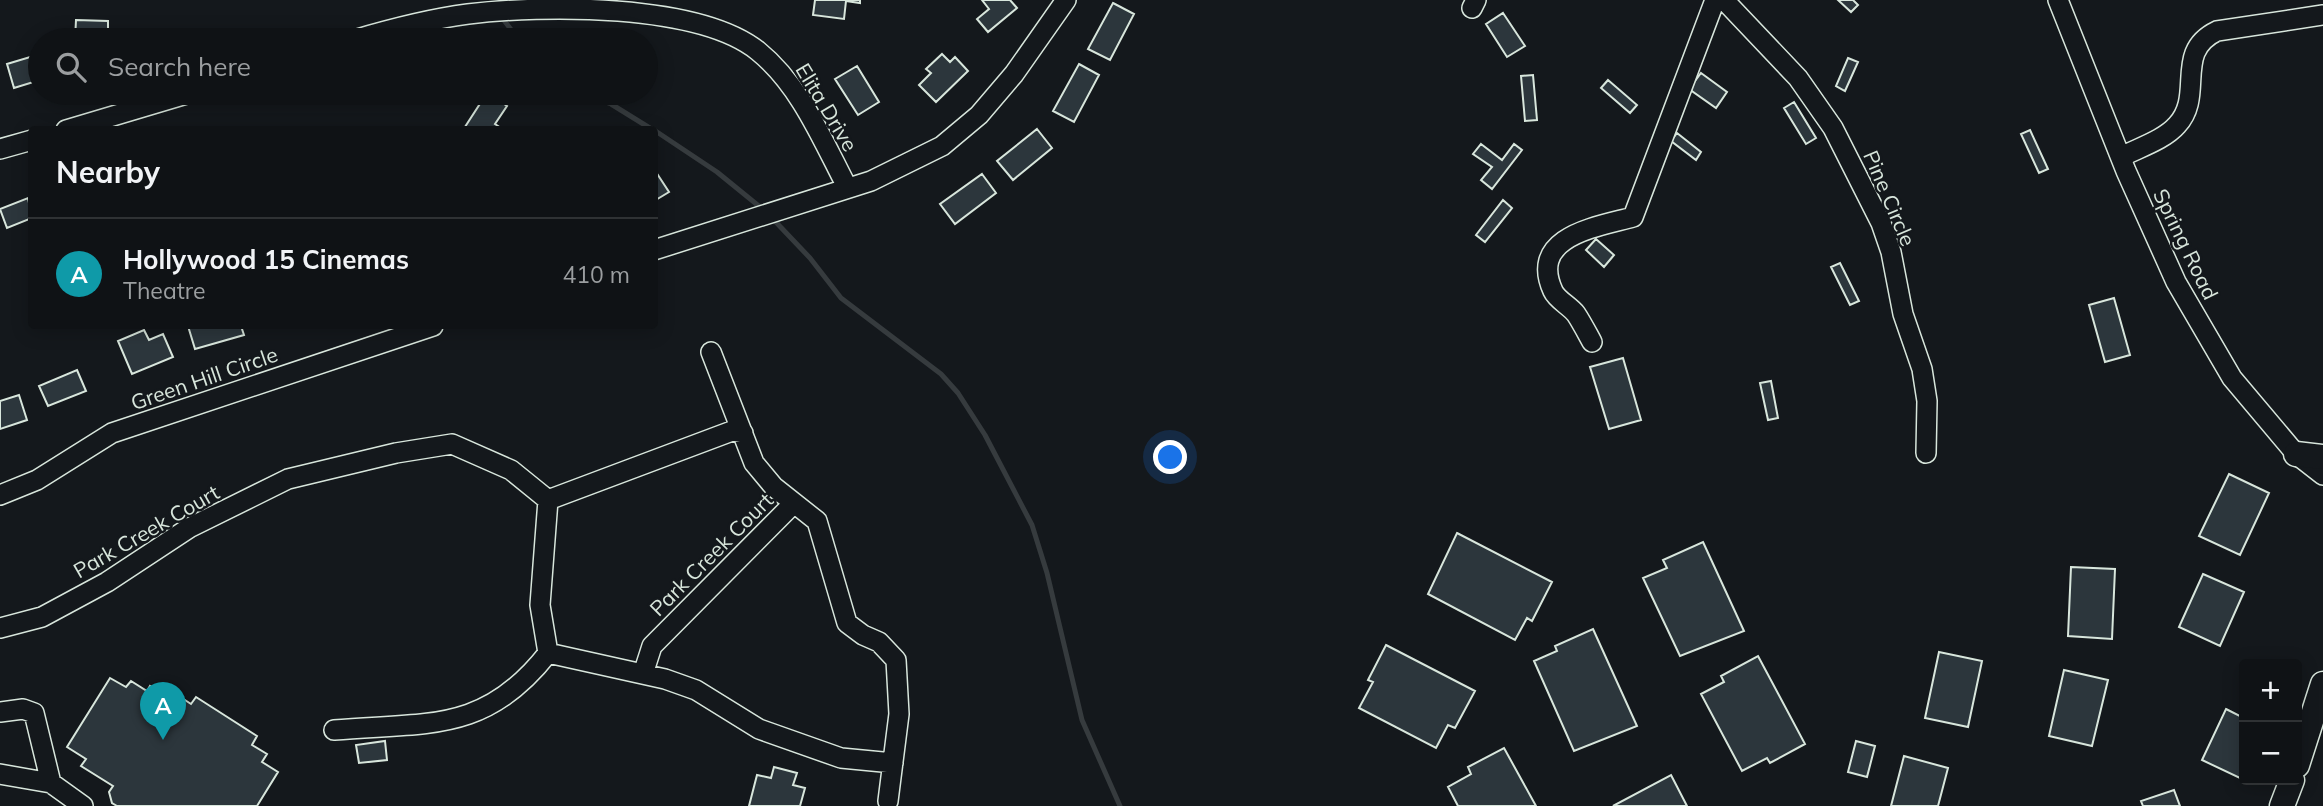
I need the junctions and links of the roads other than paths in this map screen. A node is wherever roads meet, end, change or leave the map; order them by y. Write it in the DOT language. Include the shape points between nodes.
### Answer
graph roads {
  1 [pos="1066,0"];
  2 [pos="1715,0"];
  3 [pos="1724,0"];
  4 [pos="2058,0"];
  5 [pos="2323,15"];
  6 [pos="406,28"];
  7 [pos="150,105"];
  8 [pos="79,126"];
  9 [pos="28,141"];
  10 [pos="0,149"];
  11 [pos="2121,157"];
  12 [pos="847,187"];
  13 [pos="658,249"];
  14 [pos="424,329"];
  15 [pos="1592,342"];
  16 [pos="711,352"];
  17 [pos="743,433"];
  18 [pos="1926,453"];
  19 [pos="2297,454"];
  20 [pos="2323,457"];
  21 [pos="2323,475"];
  22 [pos="0,495"];
  23 [pos="548,500"];
  24 [pos="794,503"];
  25 [pos="0,628"];
  26 [pos="548,653"];
  27 [pos="643,674"];
  28 [pos="2323,684"];
  29 [pos="0,712"];
  30 [pos="334,730"];
  31 [pos="2302,749"];
  32 [pos="892,763"];
  33 [pos="0,774"];
  34 [pos="51,783"];
  35 [pos="2290,785"];
  36 [pos="888,801"];
  37 [pos="83,806"];
  38 [pos="2282,806"];
  1 -- 12 [label="street" via="979,115 942,146 871,181"];
  2 -- 15 [label="street" via="1633,217 1580,231 1556,246 1548,264 1553,292 1575,312"];
  3 -- 18 [label="street, Pine Circle" via="1798,78 1833,128 1881,223 1922,369"];
  4 -- 11 [label="street, Spring Road"];
  5 -- 11 [label="street" via="2217,30 2203,37 2194,51 2189,106 2177,125"];
  6 -- 12 [label="street, Elita Drive" via="466,14 535,9 664,16 718,29 756,49 781,72"];
  7 -- 8 [label="street"];
  9 -- 10 [label="street"];
  11 -- 19 [label="street, Spring Road" via="2176,282 2225,366"];
  12 -- 13 [label="street"];
  14 -- 22 [label="street, Green Hill Circle" via="112,433 37,480"];
  16 -- 17 [label="street, Park Creek Court"];
  17 -- 23 [label="street" via="732,431"];
  17 -- 24 [label="street, Park Creek Court" via="754,463"];
  19 -- 20 [label="main road"];
  19 -- 21 [label="street, Spring Road"];
  23 -- 25 [label="street, Park Creek Court" via="511,470 452,444 396,453 288,479 189,527 107,582 42,617"];
  23 -- 26 [label="street" via="540,605"];
  24 -- 27 [label="street, Park Creek Court" via="652,646"];
  24 -- 32 [label="street, Park Creek Court" via="817,521 847,623 879,642 896,660 899,714"];
  26 -- 27 [label="street"];
  26 -- 30 [label="street" via="533,673 485,709 454,720"];
  27 -- 32 [label="street" via="696,691 783,738 841,758"];
  28 -- 31 [label="main road"];
  29 -- 34 [label="street" via="23,709 34,713"];
  32 -- 36 [label="street, Park Creek Court"];
  33 -- 34 [label="street"];
  34 -- 37 [label="street"];
  35 -- 38 [label="main road"];
}
